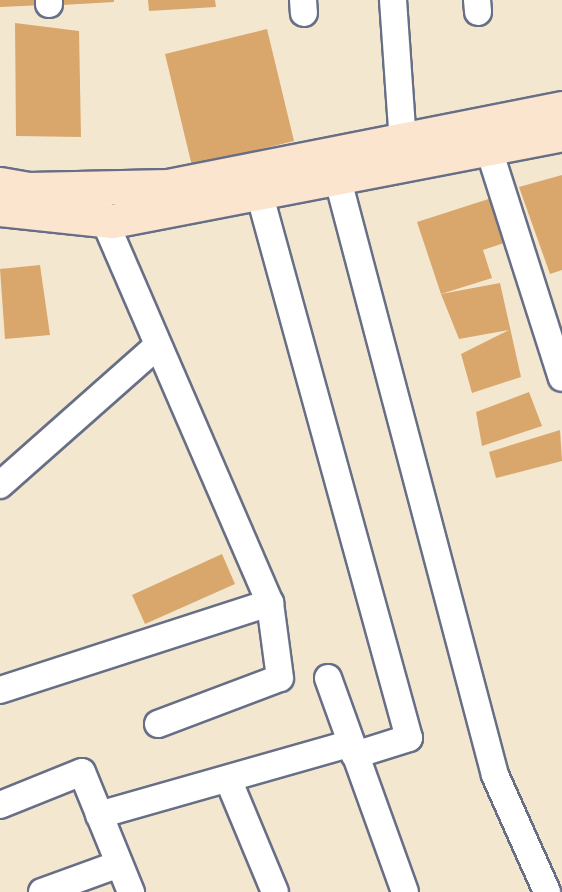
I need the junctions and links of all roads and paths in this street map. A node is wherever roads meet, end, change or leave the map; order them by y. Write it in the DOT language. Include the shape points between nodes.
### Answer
graph roads {
  1 [pos="393,0"];
  2 [pos="562,108"];
  3 [pos="562,134"];
  4 [pos="485,137"];
  5 [pos="403,142"];
  6 [pos="338,180"];
  7 [pos="0,184"];
  8 [pos="93,187"];
  9 [pos="260,196"];
  10 [pos="0,209"];
  11 [pos="102,220"];
  12 [pos="157,346"];
  13 [pos="562,378"];
  14 [pos="0,485"];
  15 [pos="270,603"];
  16 [pos="328,678"];
  17 [pos="0,690"];
  18 [pos="158,724"];
  19 [pos="353,749"];
  20 [pos="228,779"];
  21 [pos="0,806"];
  22 [pos="99,815"];
  23 [pos="119,864"];
  24 [pos="562,884"];
  25 [pos="42,892"];
  26 [pos="131,892"];
  27 [pos="275,892"];
  28 [pos="405,892"];
  29 [pos="547,892"];
  1 -- 5 [label="street"];
  2 -- 4 [label="street"];
  3 -- 4 [label="street"];
  4 -- 5 [label="street"];
  4 -- 6 [label="street"];
  4 -- 13 [label="street"];
  5 -- 8 [label="street" via="168,186"];
  6 -- 9 [label="street"];
  6 -- 29 [label="street" via="495,775"];
  7 -- 8 [label="street"];
  8 -- 11 [label="street"];
  9 -- 11 [label="street"];
  9 -- 19 [label="street" via="410,738"];
  10 -- 11 [label="street"];
  11 -- 12 [label="street"];
  12 -- 14 [label="street"];
  12 -- 15 [label="street"];
  15 -- 17 [label="street"];
  15 -- 18 [label="street" via="280,678"];
  16 -- 19 [label="street"];
  19 -- 20 [label="street"];
  19 -- 28 [label="street"];
  20 -- 22 [label="street"];
  20 -- 27 [label="street"];
  21 -- 22 [label="street" via="82,772"];
  22 -- 23 [label="street"];
  23 -- 25 [label="street"];
  23 -- 26 [label="street"];
  24 -- 29 [label="street"];
}
